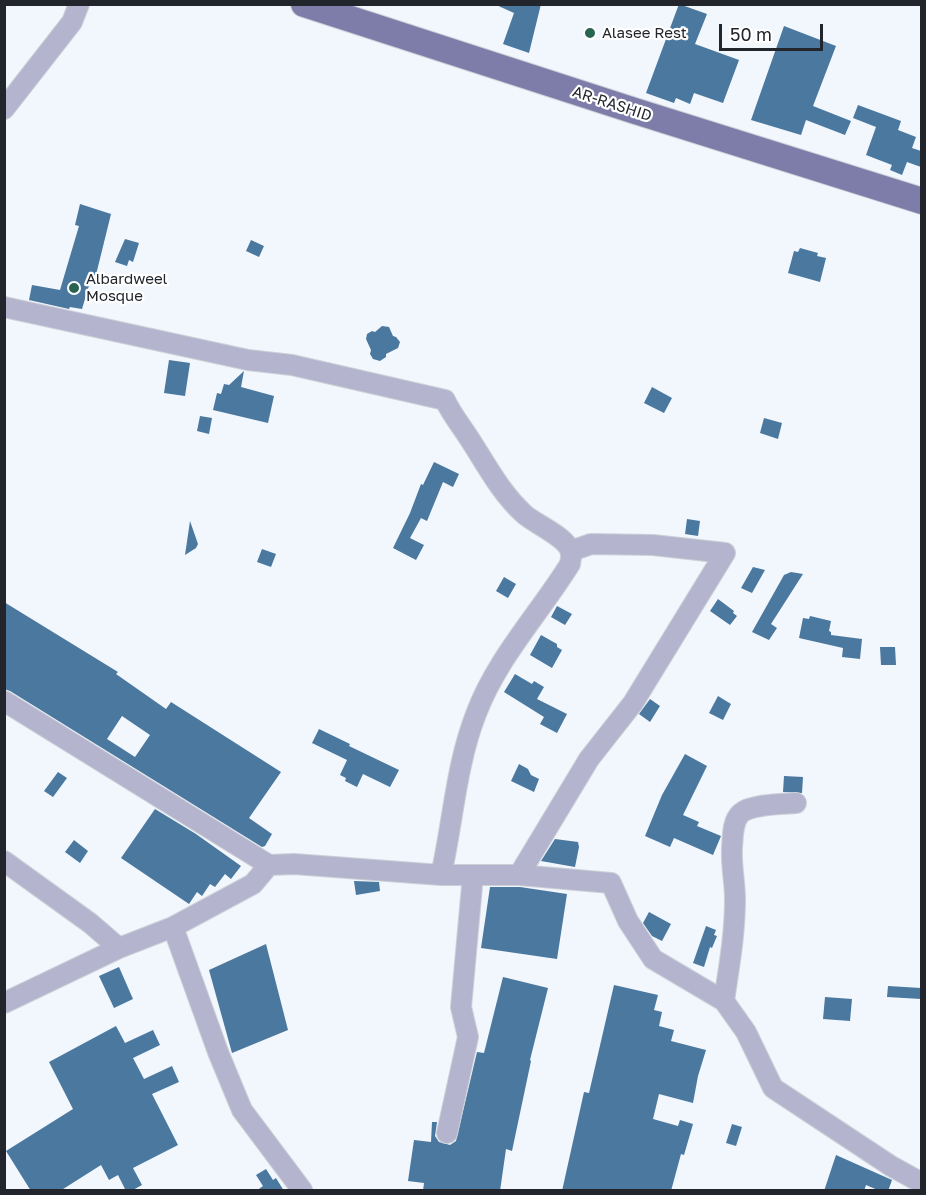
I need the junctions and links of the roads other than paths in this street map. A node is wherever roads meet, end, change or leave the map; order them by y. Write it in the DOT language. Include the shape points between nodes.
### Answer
graph roads {
  1 [pos="79,4"];
  2 [pos="304,4"];
  3 [pos="4,109"];
  4 [pos="921,201"];
  5 [pos="4,307"];
  6 [pos="571,551"];
  7 [pos="4,702"];
  8 [pos="796,803"];
  9 [pos="4,861"];
  10 [pos="269,865"];
  11 [pos="441,875"];
  12 [pos="519,875"];
  13 [pos="473,876"];
  14 [pos="173,927"];
  15 [pos="119,948"];
  16 [pos="724,1001"];
  17 [pos="4,1003"];
  18 [pos="447,1133"];
  19 [pos="921,1183"];
  20 [pos="302,1191"];
  1 -- 3 [label="street" via="72,22"];
  2 -- 4 [label="main road, AR-RASHID"];
  5 -- 6 [label="street" via="445,400 484,466 509,499"];
  6 -- 11 [label="street" via="570,564 506,656 475,715 456,786"];
  6 -- 12 [label="street" via="591,544 653,545 725,553 633,703 589,759"];
  7 -- 10 [label="street"];
  8 -- 16 [label="street" via="748,810 740,814 734,826 734,935"];
  9 -- 15 [label="street"];
  10 -- 11 [label="street" via="305,864"];
  10 -- 14 [label="street" via="254,884"];
  11 -- 13 [label="street"];
  12 -- 13 [label="street"];
  12 -- 16 [label="street" via="611,883 628,921 653,959"];
  13 -- 18 [label="street" via="461,1007 468,1037"];
  14 -- 15 [label="street"];
  14 -- 20 [label="street" via="242,1110"];
  15 -- 17 [label="street"];
  16 -- 19 [label="street" via="746,1032 773,1088"];
}
